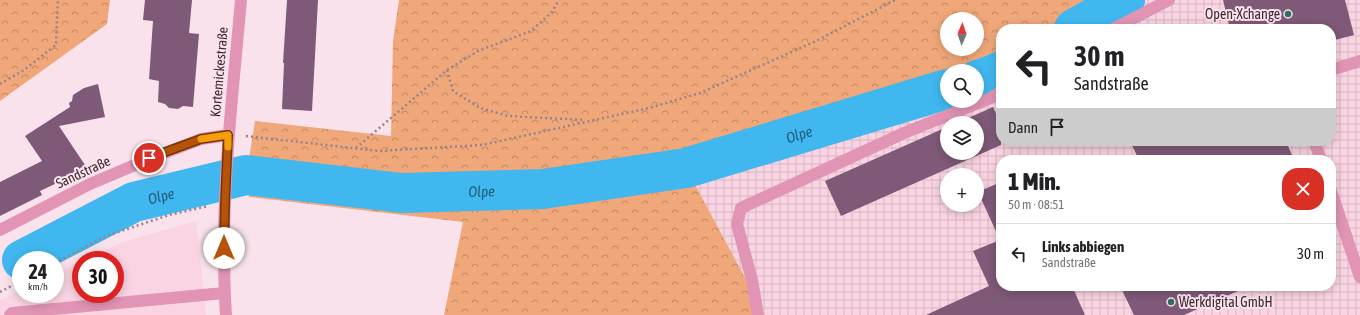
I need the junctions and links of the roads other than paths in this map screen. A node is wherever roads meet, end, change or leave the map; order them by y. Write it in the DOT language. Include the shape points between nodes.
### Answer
graph roads {
  1 [pos="241,0"];
  2 [pos="1169,0"];
  3 [pos="1123,24"];
  4 [pos="1360,61"];
  5 [pos="1336,68"];
  6 [pos="996,95"];
  7 [pos="228,135"];
  8 [pos="1336,206"];
  9 [pos="0,230"];
  10 [pos="1360,277"];
  11 [pos="224,293"];
  12 [pos="10,315"];
  13 [pos="226,315"];
  14 [pos="758,315"];
  1 -- 7 [label="street, Kortemickestraße"];
  2 -- 3 [label="street"];
  4 -- 5 [label="street"];
  6 -- 14 [label="street" via="904,133 742,208 737,224 752,280"];
  7 -- 9 [label="street, Sandstraße" via="201,139 149,158 90,184"];
  7 -- 11 [label="street, Kortemickestraße"];
  8 -- 10 [label="street"];
  11 -- 12 [label="street"];
  11 -- 13 [label="street, Kortemickestraße"];
}
